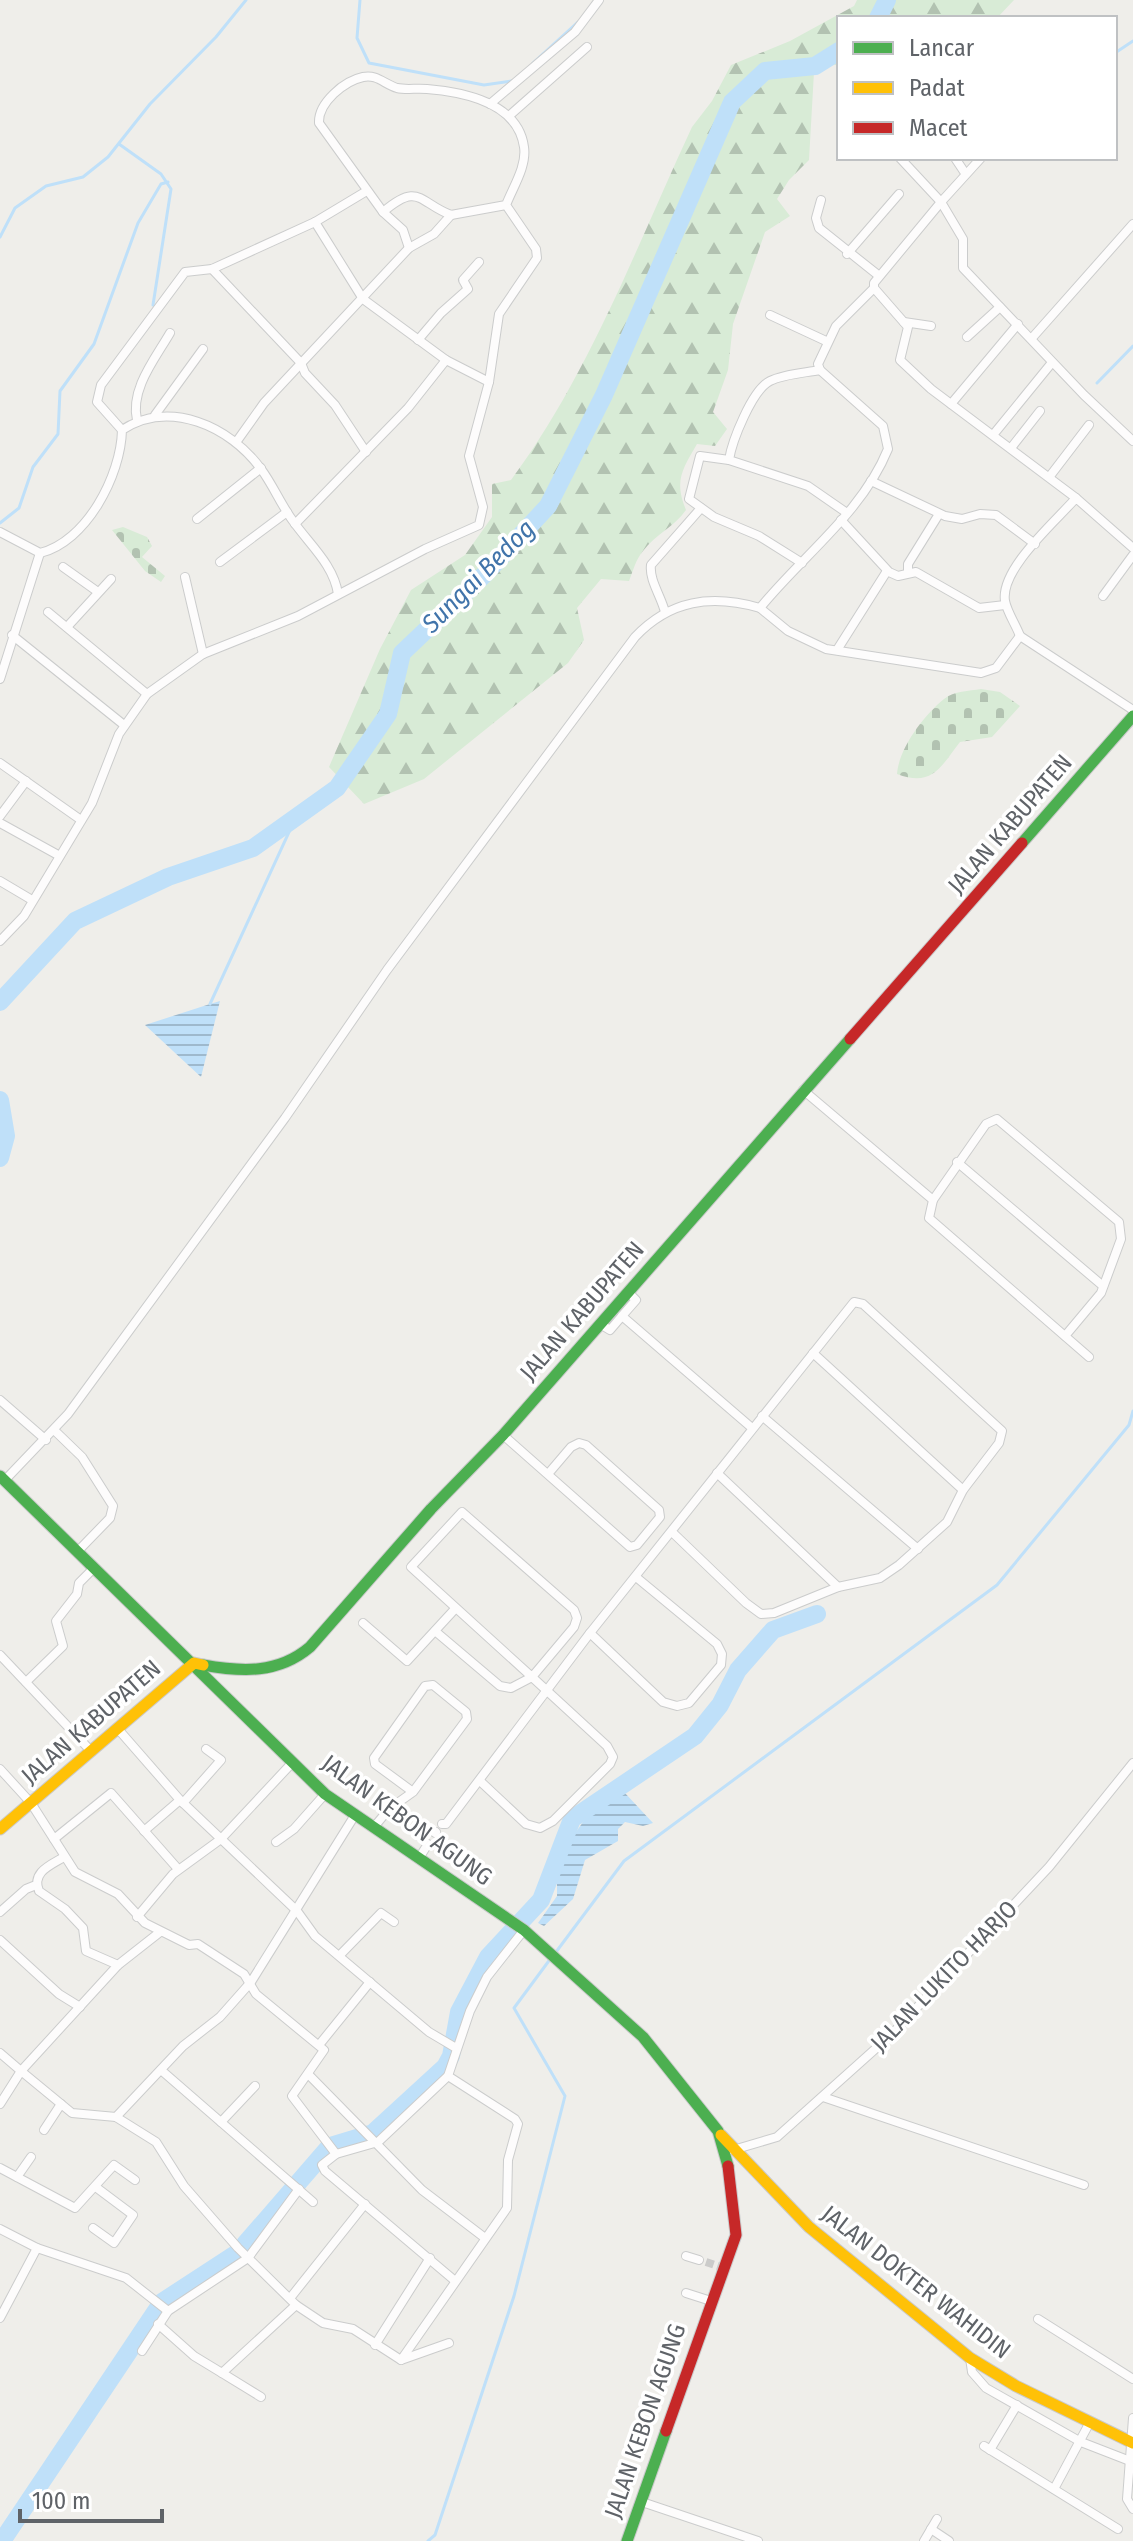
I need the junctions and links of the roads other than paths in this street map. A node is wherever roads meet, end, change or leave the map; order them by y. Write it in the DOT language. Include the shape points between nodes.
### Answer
graph roads {
  1 [pos="599,0"];
  2 [pos="587,47"];
  3 [pos="490,104"];
  4 [pos="510,115"];
  5 [pos="902,160"];
  6 [pos="956,160"];
  7 [pos="979,160"];
  8 [pos="965,173"];
  9 [pos="365,192"];
  10 [pos="899,194"];
  11 [pos="821,200"];
  12 [pos="941,202"];
  13 [pos="506,205"];
  14 [pos="383,212"];
  15 [pos="451,215"];
  16 [pos="315,222"];
  17 [pos="1133,224"];
  18 [pos="409,248"];
  19 [pos="847,254"];
  20 [pos="479,262"];
  21 [pos="212,269"];
  22 [pos="878,275"];
  23 [pos="874,288"];
  24 [pos="363,299"];
  25 [pos="1000,307"];
  26 [pos="770,315"];
  27 [pos="904,322"];
  28 [pos="1018,324"];
  29 [pos="931,326"];
  30 [pos="170,333"];
  31 [pos="967,337"];
  32 [pos="1032,338"];
  33 [pos="418,340"];
  34 [pos="826,341"];
  35 [pos="203,349"];
  36 [pos="446,360"];
  37 [pos="301,363"];
  38 [pos="1050,365"];
  39 [pos="820,370"];
  40 [pos="489,382"];
  41 [pos="951,404"];
  42 [pos="1040,411"];
  43 [pos="155,415"];
  44 [pos="137,420"];
  45 [pos="1089,425"];
  46 [pos="122,430"];
  47 [pos="993,435"];
  48 [pos="237,441"];
  49 [pos="1133,441"];
  50 [pos="1011,448"];
  51 [pos="366,452"];
  52 [pos="729,460"];
  53 [pos="261,468"];
  54 [pos="1050,476"];
  55 [pos="871,481"];
  56 [pos="1076,498"];
  57 [pos="701,508"];
  58 [pos="287,512"];
  59 [pos="939,514"];
  60 [pos="844,516"];
  61 [pos="197,519"];
  62 [pos="295,524"];
  63 [pos="0,532"];
  64 [pos="1035,544"];
  65 [pos="1133,548"];
  66 [pos="40,553"];
  67 [pos="1133,555"];
  68 [pos="220,562"];
  69 [pos="802,563"];
  70 [pos="63,567"];
  71 [pos="887,571"];
  72 [pos="908,572"];
  73 [pos="185,577"];
  74 [pos="111,579"];
  75 [pos="98,592"];
  76 [pos="338,594"];
  77 [pos="1103,596"];
  78 [pos="1005,605"];
  79 [pos="760,608"];
  80 [pos="48,612"];
  81 [pos="665,612"];
  82 [pos="67,627"];
  83 [pos="12,635"];
  84 [pos="1020,636"];
  85 [pos="837,650"];
  86 [pos="203,654"];
  87 [pos="0,679"];
  88 [pos="147,694"];
  89 [pos="1133,713"];
  90 [pos="124,725"];
  91 [pos="0,763"];
  92 [pos="26,781"];
  93 [pos="0,816"];
  94 [pos="81,820"];
  95 [pos="0,823"];
  96 [pos="58,855"];
  97 [pos="0,881"];
  98 [pos="32,900"];
  99 [pos="0,941"];
  100 [pos="803,1090"];
  101 [pos="957,1162"];
  102 [pos="933,1200"];
  103 [pos="1103,1286"];
  104 [pos="628,1292"];
  105 [pos="622,1316"];
  106 [pos="600,1324"];
  107 [pos="1065,1336"];
  108 [pos="813,1353"];
  109 [pos="1089,1357"];
  110 [pos="0,1400"];
  111 [pos="762,1416"];
  112 [pos="752,1428"];
  113 [pos="54,1430"];
  114 [pos="503,1435"];
  115 [pos="46,1440"];
  116 [pos="717,1473"];
  117 [pos="548,1474"];
  118 [pos="2,1478"];
  119 [pos="963,1490"];
  120 [pos="672,1532"];
  121 [pos="918,1549"];
  122 [pos="77,1552"];
  123 [pos="94,1568"];
  124 [pos="636,1577"];
  125 [pos="838,1587"];
  126 [pos="454,1610"];
  127 [pos="363,1623"];
  128 [pos="435,1631"];
  129 [pos="590,1633"];
  130 [pos="0,1655"];
  131 [pos="194,1663"];
  132 [pos="532,1677"];
  133 [pos="26,1682"];
  134 [pos="546,1693"];
  135 [pos="118,1729"];
  136 [pos="206,1749"];
  137 [pos="91,1751"];
  138 [pos="292,1763"];
  139 [pos="1133,1763"];
  140 [pos="0,1769"];
  141 [pos="480,1781"];
  142 [pos="413,1792"];
  143 [pos="325,1794"];
  144 [pos="181,1802"];
  145 [pos="31,1803"];
  146 [pos="355,1815"];
  147 [pos="374,1827"];
  148 [pos="0,1829"];
  149 [pos="438,1830"];
  150 [pos="144,1831"];
  151 [pos="54,1839"];
  152 [pos="221,1839"];
  153 [pos="276,1842"];
  154 [pos="428,1844"];
  155 [pos="64,1857"];
  156 [pos="419,1858"];
  157 [pos="178,1869"];
  158 [pos="36,1885"];
  159 [pos="297,1911"];
  160 [pos="0,1912"];
  161 [pos="137,1917"];
  162 [pos="394,1922"];
  163 [pos="524,1930"];
  164 [pos="160,1932"];
  165 [pos="0,1940"];
  166 [pos="340,1955"];
  167 [pos="118,1965"];
  168 [pos="251,1982"];
  169 [pos="370,1982"];
  170 [pos="80,2007"];
  171 [pos="319,2045"];
  172 [pos="456,2048"];
  173 [pos="0,2053"];
  174 [pos="161,2070"];
  175 [pos="21,2071"];
  176 [pos="308,2074"];
  177 [pos="448,2076"];
  178 [pos="255,2086"];
  179 [pos="823,2097"];
  180 [pos="0,2104"];
  181 [pos="61,2104"];
  182 [pos="116,2117"];
  183 [pos="221,2122"];
  184 [pos="44,2130"];
  185 [pos="378,2142"];
  186 [pos="334,2152"];
  187 [pos="729,2152"];
  188 [pos="31,2157"];
  189 [pos="0,2168"];
  190 [pos="17,2177"];
  191 [pos="135,2180"];
  192 [pos="1084,2185"];
  193 [pos="97,2188"];
  194 [pos="299,2189"];
  195 [pos="313,2202"];
  196 [pos="365,2204"];
  197 [pos="93,2228"];
  198 [pos="0,2229"];
  199 [pos="485,2238"];
  200 [pos="37,2248"];
  201 [pos="686,2256"];
  202 [pos="248,2258"];
  203 [pos="430,2258"];
  204 [pos="703,2261"];
  205 [pos="454,2280"];
  206 [pos="686,2293"];
  207 [pos="294,2301"];
  208 [pos="711,2301"];
  209 [pos="168,2311"];
  210 [pos="0,2318"];
  211 [pos="1038,2319"];
  212 [pos="158,2324"];
  213 [pos="449,2343"];
  214 [pos="375,2345"];
  215 [pos="142,2351"];
  216 [pos="970,2358"];
  217 [pos="401,2360"];
  218 [pos="222,2373"];
  219 [pos="1133,2379"];
  220 [pos="261,2397"];
  221 [pos="1017,2405"];
  222 [pos="1133,2418"];
  223 [pos="1090,2422"];
  224 [pos="1081,2442"];
  225 [pos="1133,2443"];
  226 [pos="1130,2461"];
  227 [pos="1054,2489"];
  228 [pos="642,2502"];
  229 [pos="1133,2509"];
  230 [pos="937,2519"];
  231 [pos="931,2529"];
  232 [pos="1118,2529"];
  233 [pos="627,2541"];
  234 [pos="758,2541"];
  235 [pos="924,2541"];
  236 [pos="949,2541"];
  1 -- 3 [label="street" via="575,32"];
  2 -- 4 [label="street"];
  3 -- 4 [label="street"];
  3 -- 9 [label="street" via="454,93 399,89 371,77 344,87 326,102 319,123"];
  4 -- 13 [label="street" via="525,150"];
  5 -- 12 [label="street"];
  6 -- 8 [label="street"];
  7 -- 8 [label="street"];
  8 -- 12 [label="street"];
  9 -- 14 [label="street"];
  9 -- 16 [label="street"];
  10 -- 19 [label="street"];
  11 -- 19 [label="street" via="816,223"];
  12 -- 22 [label="street"];
  12 -- 25 [label="street" via="963,239 963,268"];
  13 -- 15 [label="street"];
  13 -- 40 [label="street" via="537,258 501,309"];
  14 -- 15 [label="street" via="399,198 413,196 432,201"];
  14 -- 18 [label="street" via="403,230"];
  15 -- 18 [label="street" via="434,234"];
  16 -- 21 [label="street"];
  16 -- 24 [label="street"];
  17 -- 32 [label="street"];
  18 -- 24 [label="street"];
  19 -- 22 [label="street"];
  20 -- 33 [label="street" via="463,280 468,289"];
  21 -- 37 [label="street"];
  21 -- 46 [label="street" via="185,272 101,385 97,402"];
  22 -- 23 [label="street"];
  23 -- 27 [label="street"];
  23 -- 34 [label="street"];
  24 -- 33 [label="street"];
  24 -- 37 [label="street"];
  25 -- 28 [label="street"];
  25 -- 31 [label="street"];
  26 -- 34 [label="street"];
  27 -- 29 [label="street"];
  27 -- 41 [label="street" via="909,332 900,360"];
  28 -- 32 [label="street"];
  28 -- 41 [label="street"];
  30 -- 44 [label="street" via="140,387"];
  32 -- 49 [label="street"];
  33 -- 36 [label="street"];
  34 -- 39 [label="street"];
  35 -- 43 [label="street"];
  36 -- 40 [label="street"];
  36 -- 51 [label="street"];
  37 -- 48 [label="street"];
  37 -- 51 [label="street"];
  38 -- 47 [label="street"];
  39 -- 52 [label="street" via="763,385"];
  39 -- 55 [label="street" via="883,426 888,449"];
  40 -- 76 [label="street" via="469,456 483,507 479,525"];
  41 -- 47 [label="street"];
  42 -- 50 [label="street"];
  43 -- 44 [label="street"];
  43 -- 48 [label="street" via="181,417"];
  44 -- 46 [label="street"];
  45 -- 54 [label="street"];
  46 -- 66 [label="street" via="116,465 84,523 56,549"];
  47 -- 50 [label="street"];
  48 -- 53 [label="street"];
  50 -- 54 [label="street"];
  51 -- 62 [label="street"];
  52 -- 57 [label="street" via="700,456 689,499"];
  52 -- 60 [label="street" via="808,486"];
  53 -- 58 [label="street"];
  53 -- 61 [label="street"];
  54 -- 56 [label="street"];
  55 -- 59 [label="street"];
  55 -- 60 [label="street"];
  56 -- 64 [label="street"];
  56 -- 65 [label="street"];
  57 -- 69 [label="street"];
  57 -- 81 [label="street" via="651,565"];
  58 -- 62 [label="street"];
  58 -- 68 [label="street"];
  59 -- 64 [label="street" via="962,519 996,515"];
  59 -- 72 [label="street"];
  60 -- 69 [label="street"];
  60 -- 71 [label="street"];
  62 -- 76 [label="street" via="332,573"];
  63 -- 66 [label="street"];
  64 -- 78 [label="street" via="1010,574"];
  66 -- 83 [label="street"];
  67 -- 77 [label="street"];
  69 -- 79 [label="street"];
  70 -- 75 [label="street"];
  71 -- 72 [label="street" via="898,576"];
  71 -- 85 [label="street"];
  72 -- 78 [label="street" via="938,582 979,608"];
  73 -- 86 [label="street"];
  74 -- 75 [label="street"];
  75 -- 82 [label="street"];
  76 -- 86 [label="street"];
  78 -- 84 [label="street"];
  79 -- 81 [label="street" via="710,599"];
  79 -- 85 [label="street" via="802,639"];
  80 -- 82 [label="street"];
  81 -- 113 [label="street" via="613,662"];
  82 -- 88 [label="street"];
  83 -- 87 [label="street"];
  83 -- 90 [label="street"];
  84 -- 85 [label="street" via="996,668 981,673"];
  84 -- 89 [label="street"];
  86 -- 88 [label="street"];
  88 -- 90 [label="street"];
  89 -- 100 [label="main road, JALAN KABUPATEN"];
  90 -- 94 [label="street"];
  91 -- 92 [label="street"];
  92 -- 93 [label="street"];
  92 -- 94 [label="street"];
  94 -- 96 [label="street"];
  95 -- 96 [label="street"];
  96 -- 98 [label="street"];
  97 -- 98 [label="street"];
  98 -- 99 [label="street"];
  100 -- 102 [label="street"];
  100 -- 104 [label="main road, JALAN KABUPATEN"];
  101 -- 102 [label="street"];
  101 -- 103 [label="street"];
  101 -- 103 [label="street" via="986,1124 997,1119 1004,1123 1119,1222 1121,1239"];
  102 -- 107 [label="street" via="929,1218"];
  103 -- 107 [label="street"];
  104 -- 105 [label="street" via="636,1300"];
  104 -- 106 [label="main road, JALAN KABUPATEN"];
  105 -- 106 [label="street" via="610,1330"];
  105 -- 112 [label="street"];
  106 -- 114 [label="main road, JALAN KABUPATEN"];
  107 -- 109 [label="street"];
  108 -- 111 [label="street"];
  108 -- 119 [label="street"];
  108 -- 119 [label="street" via="858,1302 999,1425 999,1443"];
  110 -- 115 [label="street"];
  111 -- 112 [label="street"];
  111 -- 121 [label="street"];
  112 -- 116 [label="street"];
  113 -- 115 [label="street"];
  113 -- 122 [label="street" via="82,1457 113,1506 110,1518"];
  114 -- 117 [label="street"];
  114 -- 131 [label="main road, JALAN KABUPATEN" via="291,1661 249,1670"];
  115 -- 118 [label="street"];
  116 -- 120 [label="street"];
  116 -- 125 [label="street"];
  117 -- 117 [label="street" via="571,1447 586,1445 659,1510 660,1517 630,1547"];
  118 -- 122 [label="main road, JALAN KEBON AGUNG"];
  119 -- 121 [label="street" via="947,1522"];
  120 -- 124 [label="street"];
  120 -- 125 [label="street" via="761,1614"];
  121 -- 125 [label="street" via="880,1578"];
  122 -- 123 [label="main road, JALAN KEBON AGUNG"];
  123 -- 131 [label="main road, JALAN KEBON AGUNG"];
  123 -- 133 [label="street" via="56,1621 63,1646"];
  124 -- 129 [label="street"];
  124 -- 129 [label="street" via="717,1644 721,1665 689,1703 677,1706 663,1702"];
  126 -- 128 [label="street"];
  126 -- 132 [label="street"];
  126 -- 132 [label="street" via="411,1567 462,1512 574,1610 574,1627"];
  127 -- 128 [label="street" via="407,1661"];
  128 -- 132 [label="street" via="500,1686 511,1688"];
  129 -- 134 [label="street"];
  130 -- 133 [label="street"];
  131 -- 135 [label="main road, JALAN KABUPATEN"];
  131 -- 138 [label="main road, JALAN KEBON AGUNG"];
  132 -- 134 [label="street"];
  133 -- 137 [label="street"];
  134 -- 141 [label="street"];
  134 -- 141 [label="street" via="607,1746 613,1757 610,1764 540,1828 526,1824"];
  135 -- 137 [label="main road, JALAN KABUPATEN"];
  135 -- 144 [label="street"];
  136 -- 144 [label="street" via="221,1760"];
  137 -- 145 [label="main road, JALAN KABUPATEN"];
  138 -- 143 [label="main road, JALAN KEBON AGUNG"];
  138 -- 152 [label="street"];
  139 -- 179 [label="street, JALAN LUKITO HARJO" via="1049,1867 892,2034"];
  140 -- 145 [label="street"];
  141 -- 149 [label="street"];
  142 -- 142 [label="street" via="374,1758 425,1686 433,1685 468,1715"];
  142 -- 147 [label="street"];
  143 -- 146 [label="main road, JALAN KEBON AGUNG"];
  143 -- 153 [label="street"];
  144 -- 150 [label="street"];
  144 -- 152 [label="street"];
  145 -- 148 [label="main road, JALAN KABUPATEN"];
  145 -- 151 [label="street"];
  146 -- 147 [label="main road, JALAN KEBON AGUNG"];
  146 -- 159 [label="street"];
  147 -- 156 [label="main road, JALAN KEBON AGUNG"];
  150 -- 151 [label="street" via="111,1793"];
  150 -- 157 [label="street"];
  151 -- 155 [label="street"];
  152 -- 157 [label="street"];
  152 -- 159 [label="street"];
  154 -- 156 [label="street"];
  155 -- 158 [label="street" via="42,1871"];
  155 -- 161 [label="street" via="75,1872 118,1894"];
  156 -- 163 [label="main road, JALAN KEBON AGUNG"];
  157 -- 161 [label="street"];
  158 -- 160 [label="street"];
  158 -- 167 [label="street" via="83,1928 85,1950"];
  159 -- 166 [label="street" via="315,1936"];
  159 -- 168 [label="street"];
  161 -- 164 [label="street"];
  162 -- 166 [label="street" via="381,1913"];
  163 -- 172 [label="street" via="492,1967"];
  163 -- 187 [label="main road, JALAN KEBON AGUNG" via="643,2037"];
  164 -- 167 [label="street"];
  164 -- 168 [label="street" via="206,1948"];
  165 -- 170 [label="street"];
  166 -- 169 [label="street"];
  167 -- 170 [label="street"];
  168 -- 171 [label="street" via="256,1994"];
  168 -- 174 [label="street"];
  169 -- 171 [label="street"];
  169 -- 172 [label="street"];
  170 -- 175 [label="street"];
  171 -- 176 [label="street" via="324,2053"];
  172 -- 177 [label="street"];
  173 -- 175 [label="street"];
  174 -- 182 [label="street"];
  174 -- 183 [label="street"];
  175 -- 180 [label="street"];
  175 -- 181 [label="street"];
  176 -- 185 [label="street"];
  176 -- 186 [label="street" via="292,2100"];
  177 -- 185 [label="street"];
  177 -- 199 [label="street" via="518,2124 508,2160 509,2202"];
  178 -- 183 [label="street"];
  179 -- 187 [label="street, JALAN LUKITO HARJO" via="777,2137"];
  179 -- 192 [label="street"];
  181 -- 182 [label="street" via="75,2115"];
  181 -- 184 [label="street"];
  182 -- 202 [label="street" via="156,2142 184,2186"];
  183 -- 194 [label="street"];
  185 -- 186 [label="street"];
  185 -- 199 [label="street" via="422,2190"];
  186 -- 196 [label="street" via="323,2168"];
  187 -- 208 [label="main road, JALAN KEBON AGUNG" via="737,2226"];
  187 -- 216 [label="main road, JALAN DOKTER WAHIDIN" via="818,2235"];
  188 -- 190 [label="street"];
  189 -- 190 [label="street"];
  190 -- 193 [label="street" via="73,2208"];
  191 -- 193 [label="street" via="114,2165"];
  193 -- 197 [label="street" via="133,2215 114,2243"];
  194 -- 195 [label="street"];
  194 -- 202 [label="street"];
  196 -- 203 [label="street"];
  196 -- 207 [label="street"];
  198 -- 200 [label="street"];
  199 -- 205 [label="street"];
  200 -- 209 [label="street" via="126,2278"];
  200 -- 210 [label="street"];
  201 -- 204 [label="street"];
  202 -- 207 [label="street"];
  202 -- 209 [label="street"];
  203 -- 205 [label="street"];
  203 -- 214 [label="street"];
  205 -- 217 [label="street"];
  206 -- 208 [label="street"];
  207 -- 214 [label="street" via="312,2318 346,2325"];
  207 -- 218 [label="street"];
  208 -- 228 [label="main road, JALAN KEBON AGUNG"];
  209 -- 212 [label="street"];
  211 -- 219 [label="street"];
  212 -- 215 [label="street"];
  212 -- 218 [label="street"];
  213 -- 217 [label="street"];
  214 -- 217 [label="street"];
  216 -- 221 [label="street" via="977,2379"];
  216 -- 223 [label="main road, JALAN DOKTER WAHIDIN"];
  218 -- 220 [label="street"];
  221 -- 224 [label="street"];
  221 -- 227 [label="street" via="987,2448"];
  222 -- 225 [label="street"];
  223 -- 224 [label="street"];
  223 -- 225 [label="main road, JALAN DOKTER WAHIDIN"];
  224 -- 226 [label="street"];
  224 -- 227 [label="street"];
  225 -- 226 [label="street"];
  226 -- 229 [label="street" via="1127,2499"];
  227 -- 232 [label="street"];
  228 -- 233 [label="main road, JALAN KEBON AGUNG"];
  228 -- 234 [label="street"];
  230 -- 231 [label="street"];
  231 -- 235 [label="street"];
  231 -- 236 [label="street"];
}
